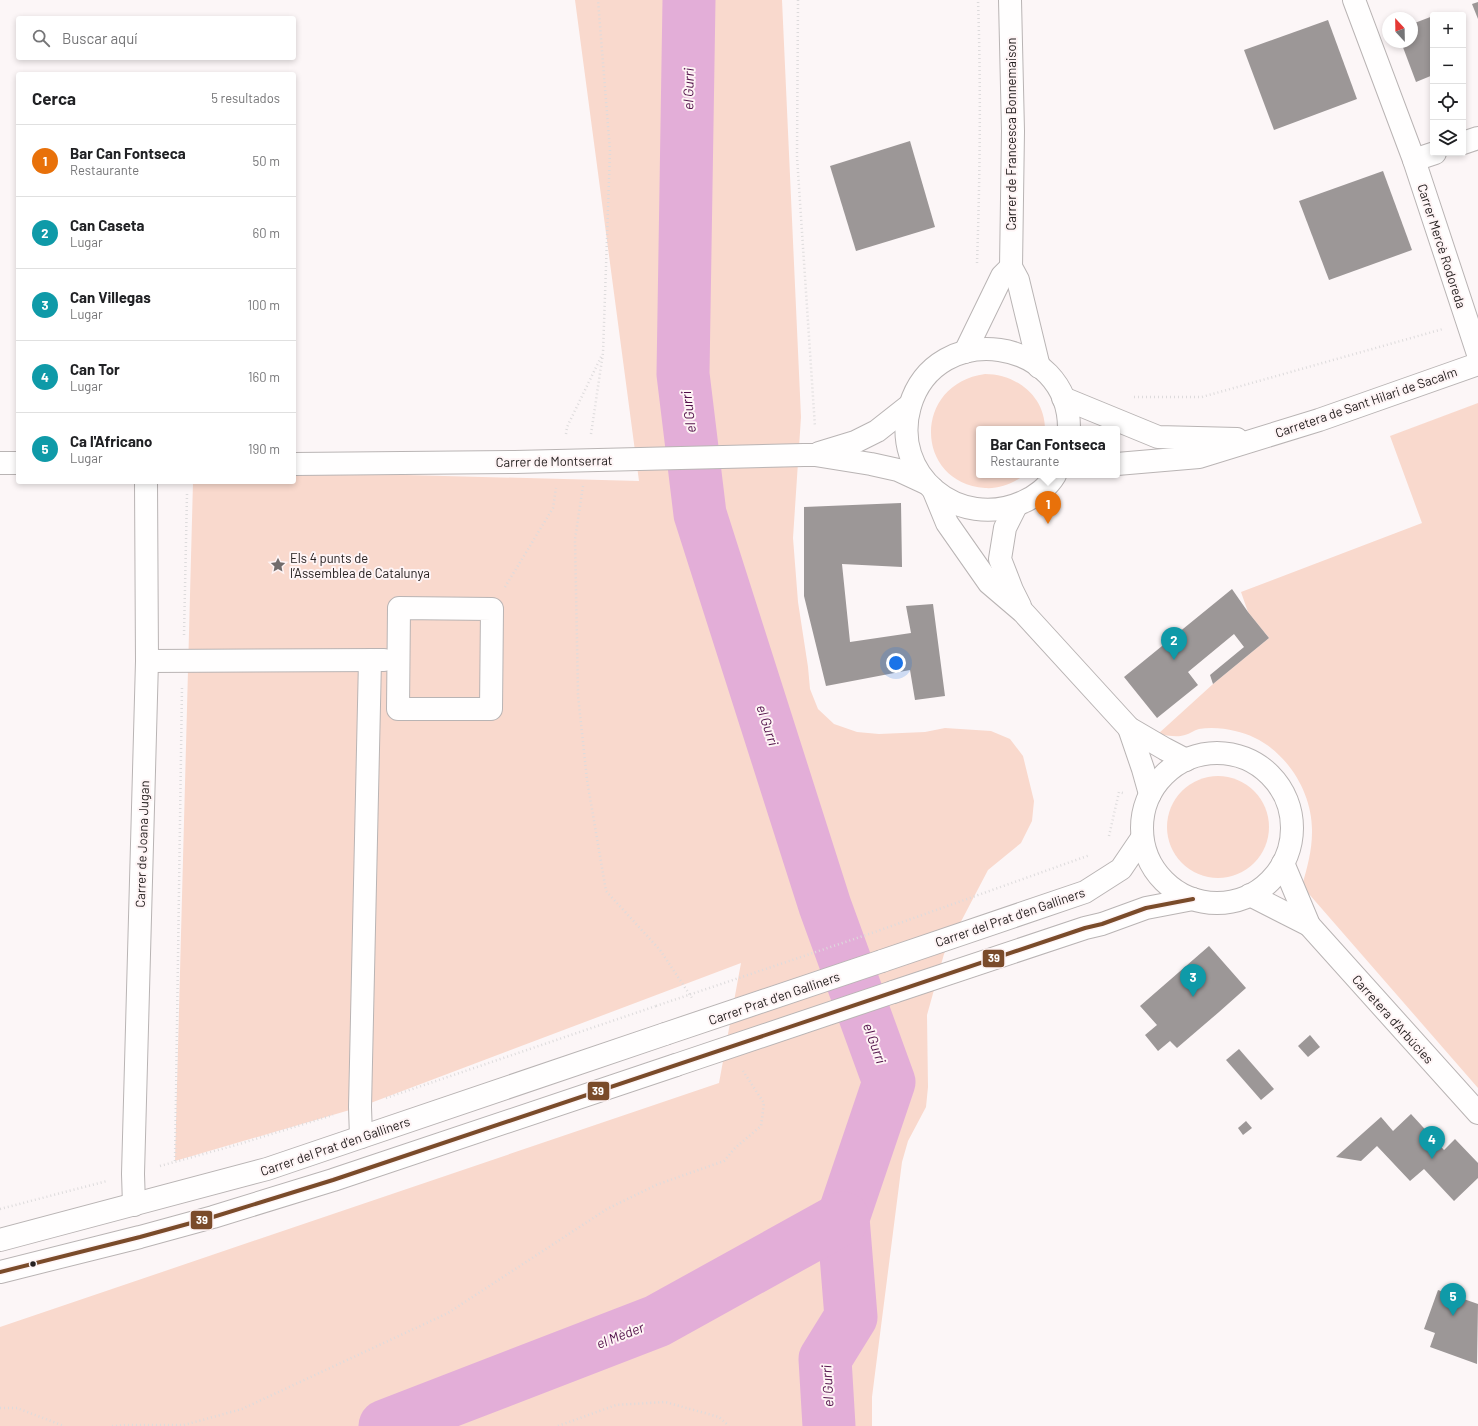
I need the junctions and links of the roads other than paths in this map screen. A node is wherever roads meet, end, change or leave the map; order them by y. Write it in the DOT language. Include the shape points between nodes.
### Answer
graph roads {
  1 [pos="1010,0"];
  2 [pos="1354,0"];
  3 [pos="1478,138"];
  4 [pos="1466,142"];
  5 [pos="1430,155"];
  6 [pos="1414,160"];
  7 [pos="1011,267"];
  8 [pos="964,352"];
  9 [pos="1478,354"];
  10 [pos="1478,364"];
  11 [pos="1040,367"];
  12 [pos="1063,398"];
  13 [pos="910,405"];
  14 [pos="1069,426"];
  15 [pos="1254,439"];
  16 [pos="809,455"];
  17 [pos="0,463"];
  18 [pos="16,463"];
  19 [pos="296,464"];
  20 [pos="1120,464"];
  21 [pos="1056,478"];
  22 [pos="146,484"];
  23 [pos="929,486"];
  24 [pos="1016,506"];
  25 [pos="1023,612"];
  26 [pos="399,659"];
  27 [pos="370,660"];
  28 [pos="147,661"];
  29 [pos="1129,728"];
  30 [pos="1186,760"];
  31 [pos="1150,794"];
  32 [pos="1142,838"];
  33 [pos="1283,862"];
  34 [pos="1250,895"];
  35 [pos="1193,899"];
  36 [pos="1309,925"];
  37 [pos="882,961"];
  38 [pos="665,1034"];
  39 [pos="1478,1113"];
  40 [pos="361,1137"];
  41 [pos="134,1205"];
  42 [pos="0,1240"];
  43 [pos="0,1272"];
  1 -- 7 [label="street, Carrer de Francesca Bonnemaison" via="1013,131"];
  2 -- 6 [label="street, Carrer Mercè Rodoreda"];
  3 -- 4 [label="street"];
  5 -- 6 [label="street"];
  6 -- 9 [label="street, Carrer Mercè Rodoreda"];
  7 -- 8 [label="street" via="1002,276"];
  7 -- 11 [label="street, Carrer de Francesca Bonnemaison" via="1018,280"];
  8 -- 11 [label="street" via="1004,350 1022,356"];
  8 -- 13 [label="street" via="931,372 918,387"];
  10 -- 15 [label="street, Carretera de Sant Hilari de Sacalm" via="1319,420"];
  11 -- 12 [label="street" via="1053,381"];
  12 -- 14 [label="street"];
  12 -- 15 [label="street, Carretera de Sant Hilari de Sacalm" via="1158,437"];
  13 -- 16 [label="street, Carrer de Montserrat" via="877,431 855,442"];
  13 -- 23 [label="street" via="908,446 915,466"];
  15 -- 20 [label="street, Carretera de Sant Hilari de Sacalm" via="1199,457"];
  16 -- 19 [label="street, Carrer de Montserrat, bridge"];
  16 -- 23 [label="street, Carrer de Montserrat" via="898,470"];
  17 -- 18 [label="street"];
  21 -- 24 [label="street" via="1036,495"];
  22 -- 28 [label="street, Carrer de Joana Jugan"];
  23 -- 24 [label="street" via="953,503 976,510"];
  23 -- 25 [label="street" via="947,523 989,583"];
  24 -- 25 [label="street" via="1005,528 1000,559"];
  25 -- 29 [label="street"];
  26 -- 26 [label="street" via="398,709 491,709 492,609 399,608"];
  26 -- 27 [label="street"];
  27 -- 28 [label="street"];
  27 -- 40 [label="street"];
  28 -- 41 [label="street, Carrer de Joana Jugan"];
  29 -- 30 [label="street"];
  29 -- 31 [label="street"];
  30 -- 31 [label="street" via="1165,774"];
  30 -- 33 [label="street" via="1208,754 1231,755 1253,762 1271,777 1284,796 1291,818 1288,852"];
  31 -- 32 [label="street" via="1143,816"];
  32 -- 35 [label="street" via="1149,861 1159,876 1172,888"];
  32 -- 37 [label="street, Carrer del Prat d'en Galliners" via="1121,870 1086,892"];
  33 -- 34 [label="street" via="1269,881"];
  33 -- 36 [label="street, Carretera d'Arbúcies"];
  34 -- 35 [label="street" via="1239,900 1222,902"];
  34 -- 36 [label="street, Carretera d'Arbúcies"];
  35 -- 43 [label="street, bridge" via="1146,908 1078,930 333,1180 213,1217"];
  36 -- 39 [label="street, Carretera d'Arbúcies"];
  37 -- 38 [label="street, Carrer Prat d'en Galliners, bridge"];
  38 -- 40 [label="street, Carrer del Prat d'en Galliners"];
  40 -- 41 [label="street, Carrer del Prat d'en Galliners" via="267,1169"];
  41 -- 42 [label="street, Carrer del Prat d'en Galliners"];
}
